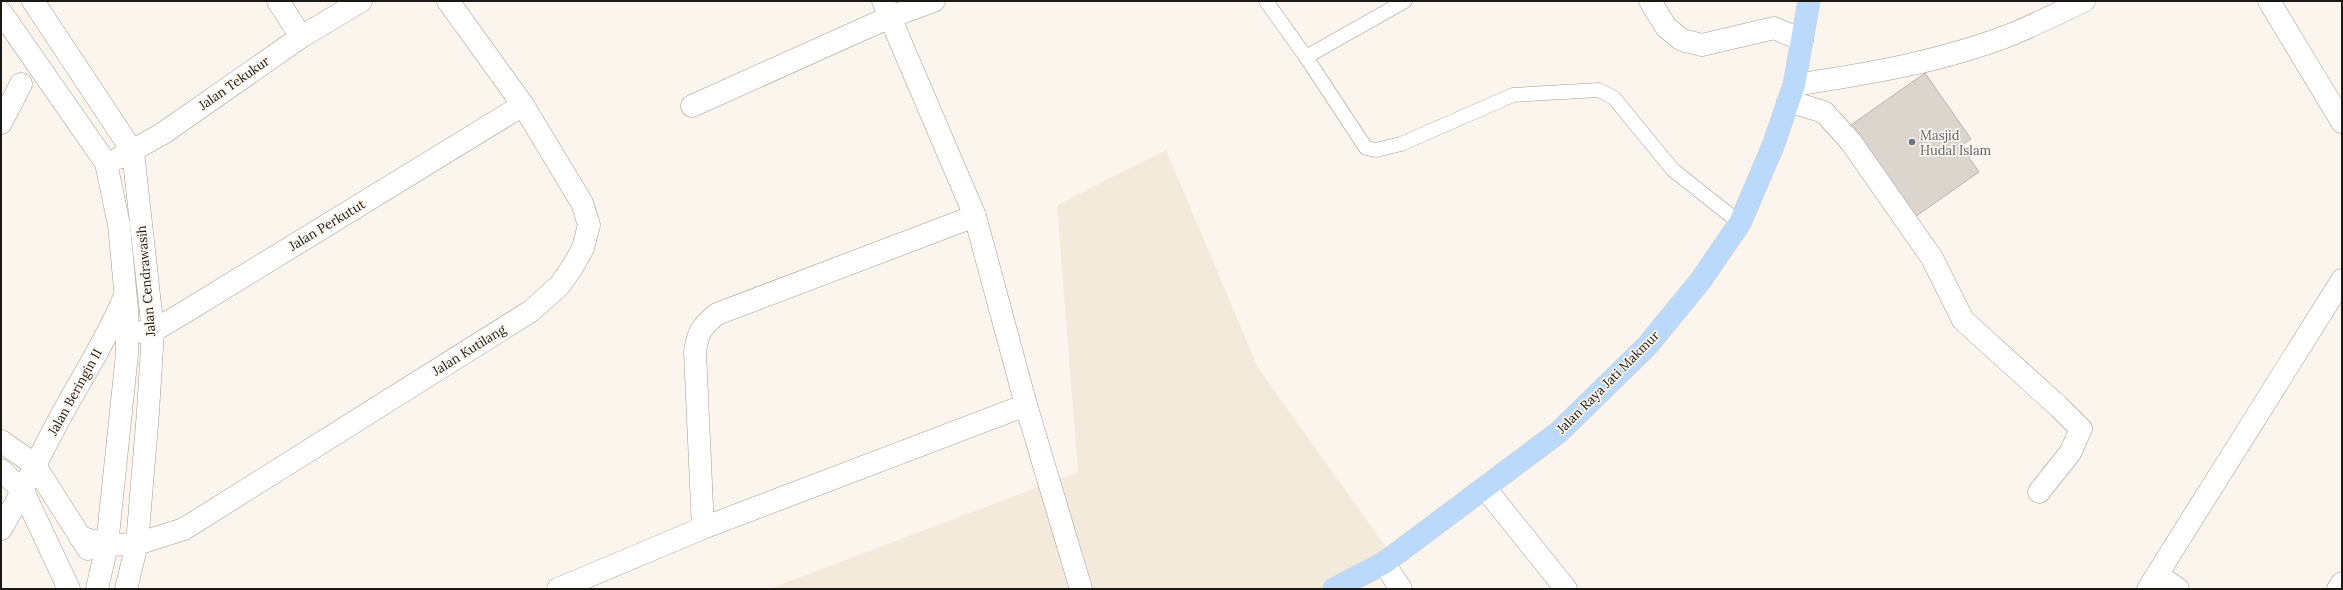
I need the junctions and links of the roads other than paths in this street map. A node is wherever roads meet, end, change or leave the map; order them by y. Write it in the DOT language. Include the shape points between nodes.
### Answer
graph roads {
  1 [pos="33,1"];
  2 [pos="278,1"];
  3 [pos="361,1"];
  4 [pos="448,1"];
  5 [pos="934,1"];
  6 [pos="1266,1"];
  7 [pos="1405,1"];
  8 [pos="1650,1"];
  9 [pos="1809,1"];
  10 [pos="2084,1"];
  11 [pos="2269,1"];
  12 [pos="887,9"];
  13 [pos="1,12"];
  14 [pos="301,37"];
  15 [pos="1802,40"];
  16 [pos="1306,57"];
  17 [pos="21,84"];
  18 [pos="1791,93"];
  19 [pos="523,105"];
  20 [pos="692,106"];
  21 [pos="2342,122"];
  22 [pos="1,124"];
  23 [pos="133,152"];
  24 [pos="106,163"];
  25 [pos="975,216"];
  26 [pos="1740,223"];
  27 [pos="2342,280"];
  28 [pos="126,292"];
  29 [pos="152,331"];
  30 [pos="128,332"];
  31 [pos="1026,405"];
  32 [pos="1,442"];
  33 [pos="34,464"];
  34 [pos="1,470"];
  35 [pos="1485,488"];
  36 [pos="23,491"];
  37 [pos="2039,492"];
  38 [pos="703,528"];
  39 [pos="1,530"];
  40 [pos="80,537"];
  41 [pos="137,544"];
  42 [pos="107,545"];
  43 [pos="1384,563"];
  44 [pos="2153,582"];
  45 [pos="103,583"];
  46 [pos="2342,583"];
  47 [pos="69,589"];
  48 [pos="126,589"];
  49 [pos="558,589"];
  50 [pos="1081,589"];
  51 [pos="1334,589"];
  52 [pos="1401,589"];
  53 [pos="1566,589"];
  54 [pos="2178,589"];
  55 [pos="2338,589"];
  1 -- 23 [label="street, Jalan Cendrawasih"];
  2 -- 14 [label="street"];
  3 -- 14 [label="street, Jalan Tekukur"];
  4 -- 19 [label="street, Jalan Kutilang"];
  5 -- 12 [label="street"];
  6 -- 16 [label="lane"];
  7 -- 16 [label="lane"];
  8 -- 15 [label="street" via="1666,27 1682,40 1702,45 1774,28"];
  9 -- 15 [label="main road, Jalan Raya Jati Makmur"];
  10 -- 18 [label="street" via="2014,33 1959,51"];
  11 -- 21 [label="street"];
  12 -- 20 [label="street"];
  12 -- 25 [label="street"];
  13 -- 24 [label="street, Jalan Cendrawasih"];
  14 -- 23 [label="street, Jalan Tekukur"];
  15 -- 18 [label="main road, Jalan Raya Jati Makmur"];
  16 -- 26 [label="lane" via="1366,148 1376,150 1401,144 1513,95 1599,90 1614,98 1673,170"];
  17 -- 22 [label="street"];
  18 -- 26 [label="main road, Jalan Raya Jati Makmur" via="1773,146"];
  18 -- 37 [label="street" via="1824,112 1851,142 1932,258 1963,320 2081,429 2070,453"];
  19 -- 29 [label="street, Jalan Perkutut"];
  19 -- 41 [label="street, Jalan Kutilang" via="582,203 589,225 583,248 560,285 531,311 184,529"];
  23 -- 24 [label="street, Jalan Tekukur"];
  23 -- 29 [label="street, Jalan Cendrawasih"];
  24 -- 28 [label="street, Jalan Cendrawasih" via="119,225"];
  25 -- 31 [label="street"];
  25 -- 38 [label="street" via="716,314 704,325 698,335 695,352"];
  26 -- 35 [label="main road, Jalan Raya Jati Makmur" via="1701,280 1647,346 1559,432"];
  27 -- 44 [label="street"];
  28 -- 30 [label="street, Jalan Cendrawasih"];
  28 -- 33 [label="street, Jalan Beringin II" via="107,335"];
  29 -- 30 [label="street, Jalan Perkutut"];
  29 -- 41 [label="street, Jalan Cendrawasih"];
  30 -- 42 [label="street, Jalan Cendrawasih"];
  31 -- 38 [label="street"];
  31 -- 50 [label="street"];
  32 -- 33 [label="street"];
  33 -- 36 [label="street, Jalan Beringin II"];
  33 -- 40 [label="street, Jalan Cendrawasih"];
  34 -- 36 [label="street"];
  35 -- 43 [label="main road, Jalan Raya Jati Makmur"];
  35 -- 53 [label="street"];
  36 -- 39 [label="street, Jalan Beringin II"];
  36 -- 47 [label="street"];
  38 -- 49 [label="street"];
  40 -- 42 [label="street, Jalan Kutilang"];
  40 -- 45 [label="street, Jalan Cendrawasih"];
  41 -- 42 [label="street, Jalan Kutilang"];
  41 -- 48 [label="street, Jalan Cendrawasih"];
  42 -- 45 [label="street, Jalan Cendrawasih"];
  43 -- 51 [label="main road, Jalan Raya Jati Makmur"];
  43 -- 52 [label="street"];
  44 -- 54 [label="street"];
  46 -- 55 [label="street"];
}
